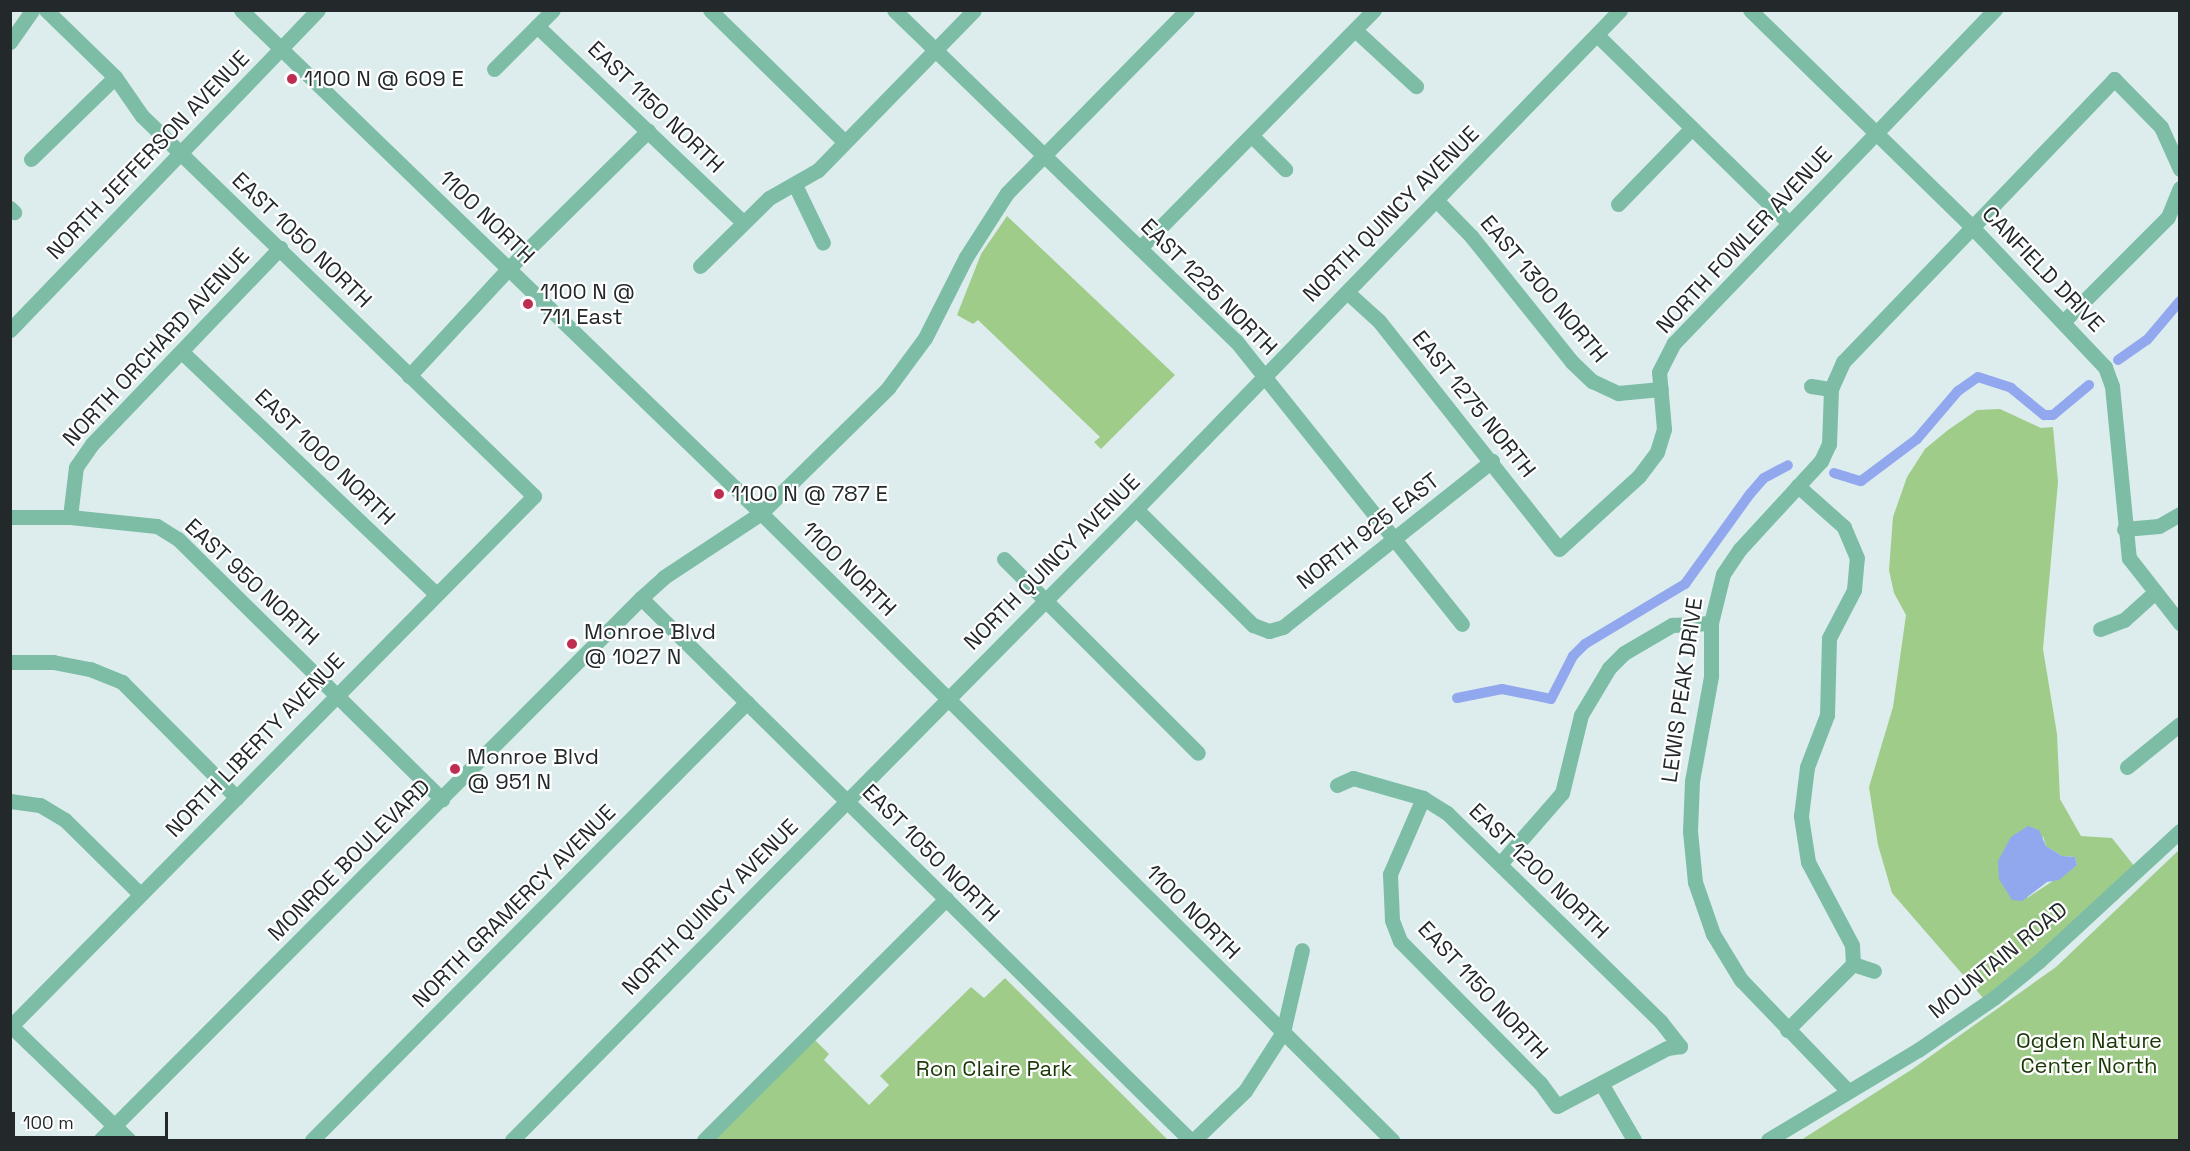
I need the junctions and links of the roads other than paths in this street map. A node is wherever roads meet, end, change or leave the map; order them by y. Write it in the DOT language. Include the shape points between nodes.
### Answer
graph roads {
  1 [pos="32,10"];
  2 [pos="46,10"];
  3 [pos="242,10"];
  4 [pos="318,10"];
  5 [pos="553,10"];
  6 [pos="710,10"];
  7 [pos="894,10"];
  8 [pos="974,10"];
  9 [pos="1186,10"];
  10 [pos="1374,10"];
  11 [pos="1620,10"];
  12 [pos="1750,10"];
  13 [pos="1995,10"];
  14 [pos="537,26"];
  15 [pos="1355,30"];
  16 [pos="1597,35"];
  17 [pos="10,42"];
  18 [pos="280,48"];
  19 [pos="933,50"];
  20 [pos="494,69"];
  21 [pos="115,77"];
  22 [pos="1416,86"];
  23 [pos="1692,128"];
  24 [pos="648,131"];
  25 [pos="1875,133"];
  26 [pos="1252,136"];
  27 [pos="844,141"];
  28 [pos="180,152"];
  29 [pos="1042,156"];
  30 [pos="31,159"];
  31 [pos="1285,169"];
  32 [pos="2180,169"];
  33 [pos="795,185"];
  34 [pos="2180,188"];
  35 [pos="1437,201"];
  36 [pos="1618,204"];
  37 [pos="743,222"];
  38 [pos="1788,222"];
  39 [pos="1972,227"];
  40 [pos="823,243"];
  41 [pos="280,248"];
  42 [pos="1140,248"];
  43 [pos="700,266"];
  44 [pos="508,269"];
  45 [pos="1347,292"];
  46 [pos="2062,322"];
  47 [pos="10,330"];
  48 [pos="183,353"];
  49 [pos="1264,373"];
  50 [pos="409,376"];
  51 [pos="1811,386"];
  52 [pos="1661,388"];
  53 [pos="1831,389"];
  54 [pos="1492,461"];
  55 [pos="1798,486"];
  56 [pos="534,496"];
  57 [pos="1136,509"];
  58 [pos="760,513"];
  59 [pos="2180,514"];
  60 [pos="10,517"];
  61 [pos="70,517"];
  62 [pos="2124,529"];
  63 [pos="1396,538"];
  64 [pos="1559,549"];
  65 [pos="1004,559"];
  66 [pos="2154,593"];
  67 [pos="436,594"];
  68 [pos="641,597"];
  69 [pos="1044,601"];
  70 [pos="1711,623"];
  71 [pos="2180,623"];
  72 [pos="1462,624"];
  73 [pos="2100,629"];
  74 [pos="10,662"];
  75 [pos="337,694"];
  76 [pos="948,699"];
  77 [pos="747,702"];
  78 [pos="2180,724"];
  79 [pos="1198,753"];
  80 [pos="2127,767"];
  81 [pos="1337,785"];
  82 [pos="237,798"];
  83 [pos="1423,798"];
  84 [pos="442,799"];
  85 [pos="10,801"];
  86 [pos="847,801"];
  87 [pos="2180,831"];
  88 [pos="1500,864"];
  89 [pos="140,894"];
  90 [pos="946,899"];
  91 [pos="1302,950"];
  92 [pos="1853,964"];
  93 [pos="1874,971"];
  94 [pos="11,1026"];
  95 [pos="1787,1030"];
  96 [pos="1283,1032"];
  97 [pos="1601,1083"];
  98 [pos="1848,1091"];
  99 [pos="115,1126"];
  100 [pos="318,1139"];
  101 [pos="100,1140"];
  102 [pos="129,1140"];
  103 [pos="512,1140"];
  104 [pos="705,1140"];
  105 [pos="1190,1140"];
  106 [pos="1194,1140"];
  107 [pos="1392,1140"];
  108 [pos="1634,1140"];
  109 [pos="1768,1140"];
  1 -- 17 [label="street"];
  2 -- 21 [label="street, EAST 1050 NORTH"];
  3 -- 18 [label="street, 1100 NORTH"];
  4 -- 18 [label="street, NORTH JEFFERSON AVENUE"];
  5 -- 14 [label="street"];
  6 -- 27 [label="street"];
  7 -- 19 [label="street, EAST 1225 NORTH"];
  8 -- 19 [label="street"];
  9 -- 29 [label="street, MONROE BOULEVARD"];
  10 -- 15 [label="street"];
  11 -- 16 [label="street, NORTH QUINCY AVENUE"];
  12 -- 25 [label="street, CANFIELD DRIVE"];
  13 -- 25 [label="street, NORTH FOWLER AVENUE"];
  14 -- 20 [label="street"];
  14 -- 24 [label="street, EAST 1150 NORTH"];
  15 -- 22 [label="street"];
  15 -- 26 [label="street"];
  16 -- 23 [label="street"];
  16 -- 35 [label="street, NORTH QUINCY AVENUE"];
  18 -- 28 [label="street, NORTH JEFFERSON AVENUE"];
  18 -- 44 [label="street, 1100 NORTH"];
  19 -- 27 [label="street"];
  19 -- 29 [label="street, EAST 1225 NORTH"];
  21 -- 28 [label="street, EAST 1050 NORTH" via="142,116"];
  21 -- 30 [label="street"];
  23 -- 36 [label="street"];
  23 -- 38 [label="street"];
  24 -- 37 [label="street, EAST 1150 NORTH"];
  24 -- 44 [label="street"];
  25 -- 38 [label="street, NORTH FOWLER AVENUE"];
  25 -- 39 [label="street, CANFIELD DRIVE"];
  26 -- 31 [label="street"];
  26 -- 42 [label="street"];
  27 -- 33 [label="street" via="818,170"];
  28 -- 41 [label="street, EAST 1050 NORTH"];
  28 -- 47 [label="street, NORTH JEFFERSON AVENUE"];
  29 -- 42 [label="street, EAST 1225 NORTH"];
  29 -- 58 [label="street, MONROE BOULEVARD" via="986,222 925,338 888,388"];
  32 -- 39 [label="street, LEWIS PEAK DRIVE" via="2161,128 2114,79"];
  33 -- 37 [label="street" via="769,198"];
  33 -- 40 [label="street"];
  34 -- 46 [label="street" via="2168,217"];
  35 -- 45 [label="street, NORTH QUINCY AVENUE"];
  35 -- 52 [label="street, EAST 1300 NORTH" via="1592,381 1618,393"];
  37 -- 43 [label="street"];
  38 -- 52 [label="street, NORTH FOWLER AVENUE" via="1674,343 1659,372"];
  39 -- 46 [label="street, CANFIELD DRIVE"];
  39 -- 53 [label="street, LEWIS PEAK DRIVE" via="1843,362"];
  41 -- 48 [label="street, NORTH ORCHARD AVENUE"];
  41 -- 50 [label="street, EAST 1050 NORTH"];
  42 -- 49 [label="street, EAST 1225 NORTH"];
  44 -- 50 [label="street"];
  44 -- 58 [label="street, 1100 NORTH"];
  45 -- 49 [label="street, NORTH QUINCY AVENUE"];
  45 -- 54 [label="street, EAST 1275 NORTH" via="1378,321"];
  46 -- 62 [label="street, CANFIELD DRIVE" via="2105,368 2112,386"];
  48 -- 61 [label="street, NORTH ORCHARD AVENUE" via="92,444 76,467"];
  48 -- 67 [label="street, EAST 1000 NORTH"];
  49 -- 57 [label="street, NORTH QUINCY AVENUE"];
  49 -- 63 [label="street, EAST 1225 NORTH"];
  50 -- 56 [label="street, EAST 1050 NORTH"];
  51 -- 53 [label="street"];
  52 -- 64 [label="street, NORTH FOWLER AVENUE" via="1664,429 1656,452 1639,476"];
  53 -- 55 [label="street, LEWIS PEAK DRIVE" via="1829,444 1821,460"];
  54 -- 63 [label="street, NORTH 925 EAST"];
  54 -- 64 [label="street, EAST 1275 NORTH"];
  55 -- 70 [label="street, LEWIS PEAK DRIVE" via="1740,549 1724,574"];
  55 -- 92 [label="street" via="1844,527 1857,558 1854,590 1829,638 1827,715 1807,767 1801,816 1808,862 1852,945"];
  56 -- 67 [label="street, NORTH LIBERTY AVENUE"];
  57 -- 63 [label="street, NORTH 925 EAST" via="1252,625 1269,631 1283,627"];
  57 -- 69 [label="street, NORTH QUINCY AVENUE"];
  58 -- 68 [label="street, MONROE BOULEVARD" via="664,577"];
  58 -- 76 [label="street, 1100 NORTH"];
  59 -- 62 [label="street" via="2159,526"];
  60 -- 61 [label="street"];
  61 -- 75 [label="street, EAST 950 NORTH" via="157,526 178,539"];
  62 -- 66 [label="street, CANFIELD DRIVE" via="2129,558"];
  63 -- 72 [label="street, EAST 1225 NORTH"];
  65 -- 69 [label="street"];
  66 -- 71 [label="street, CANFIELD DRIVE"];
  66 -- 73 [label="street" via="2124,620"];
  67 -- 75 [label="street, NORTH LIBERTY AVENUE"];
  68 -- 77 [label="street, EAST 1050 NORTH"];
  68 -- 84 [label="street, MONROE BOULEVARD"];
  69 -- 76 [label="street, NORTH QUINCY AVENUE"];
  69 -- 79 [label="street"];
  70 -- 88 [label="street" via="1672,626 1624,652 1609,668 1581,715 1562,793"];
  70 -- 95 [label="street, LEWIS PEAK DRIVE" via="1711,676 1690,804 1695,882 1709,925 1726,957 1756,999"];
  74 -- 82 [label="street" via="53,662 90,669 122,682"];
  75 -- 82 [label="street, NORTH LIBERTY AVENUE"];
  75 -- 84 [label="street, EAST 950 NORTH"];
  76 -- 86 [label="street, NORTH QUINCY AVENUE"];
  76 -- 96 [label="street, 1100 NORTH"];
  77 -- 86 [label="street, EAST 1050 NORTH"];
  77 -- 100 [label="street, NORTH GRAMERCY AVENUE"];
  78 -- 80 [label="street"];
  81 -- 83 [label="street, EAST 1200 NORTH" via="1353,778"];
  82 -- 89 [label="street, NORTH LIBERTY AVENUE"];
  83 -- 88 [label="street, EAST 1200 NORTH" via="1447,813"];
  83 -- 97 [label="street, EAST 1150 NORTH" via="1390,874 1392,920 1400,941 1540,1083 1557,1106"];
  84 -- 99 [label="street, MONROE BOULEVARD"];
  85 -- 89 [label="street" via="40,806 65,820"];
  86 -- 90 [label="street, EAST 1050 NORTH"];
  86 -- 103 [label="street, NORTH QUINCY AVENUE"];
  87 -- 98 [label="street, MOUNTAIN ROAD" via="1995,997 1918,1050"];
  88 -- 97 [label="street, EAST 1200 NORTH" via="1680,1046 1667,1048"];
  89 -- 94 [label="street, NORTH LIBERTY AVENUE"];
  90 -- 104 [label="street"];
  90 -- 105 [label="street, EAST 1050 NORTH"];
  91 -- 96 [label="street"];
  92 -- 93 [label="street"];
  92 -- 95 [label="street"];
  94 -- 99 [label="street"];
  95 -- 98 [label="street, LEWIS PEAK DRIVE"];
  96 -- 106 [label="street" via="1245,1091"];
  96 -- 107 [label="street, 1100 NORTH"];
  97 -- 108 [label="street"];
  98 -- 109 [label="street, MOUNTAIN ROAD"];
  99 -- 101 [label="street, MONROE BOULEVARD"];
  99 -- 102 [label="street"];
}
